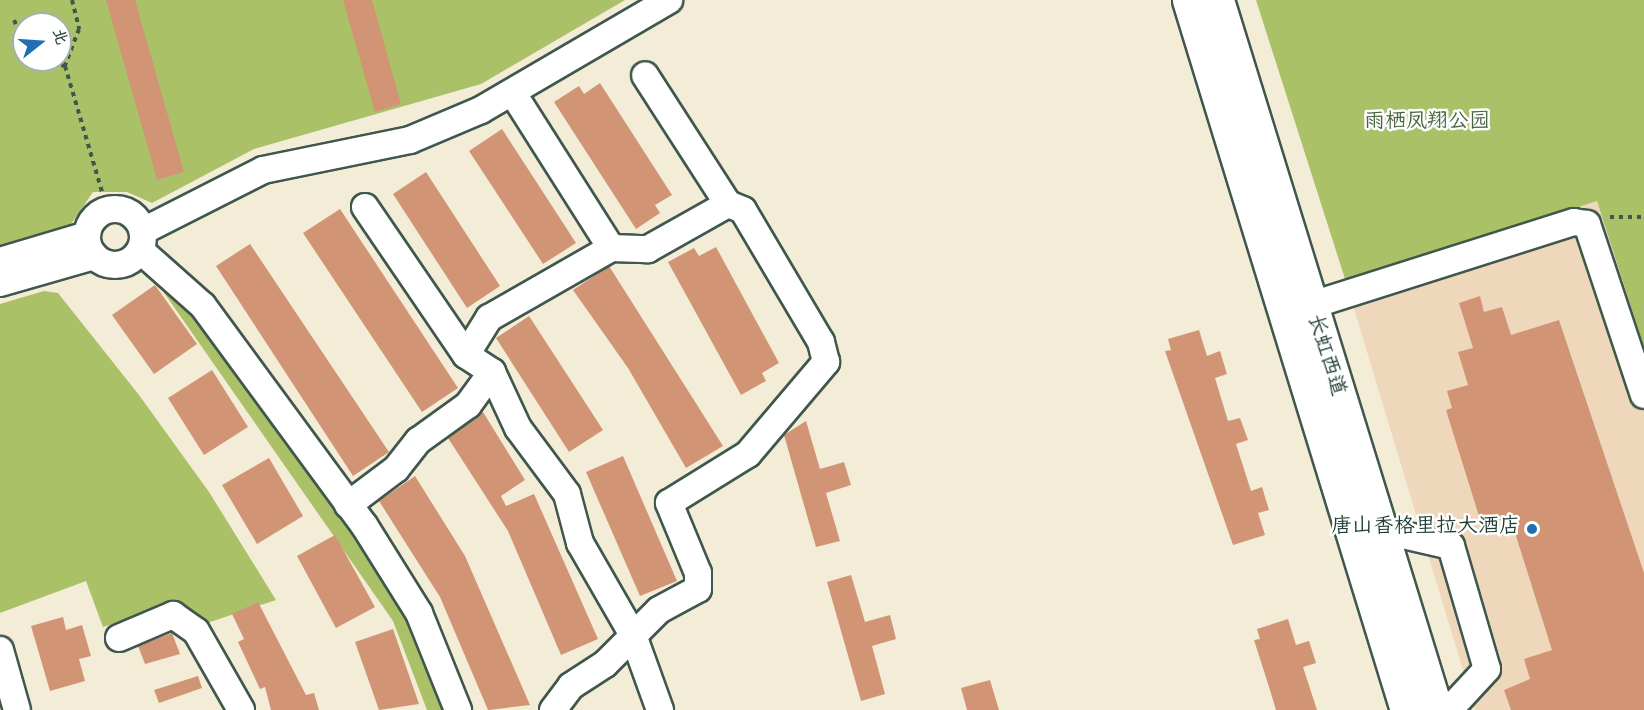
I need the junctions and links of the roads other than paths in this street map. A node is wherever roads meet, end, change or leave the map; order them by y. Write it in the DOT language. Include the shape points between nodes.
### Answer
graph roads {
  1 [pos="669,0"];
  2 [pos="1189,0"];
  3 [pos="1217,0"];
  4 [pos="645,75"];
  5 [pos="514,95"];
  6 [pos="728,204"];
  7 [pos="365,207"];
  8 [pos="141,240"];
  9 [pos="90,245"];
  10 [pos="611,248"];
  11 [pos="0,261"];
  12 [pos="0,283"];
  13 [pos="1309,306"];
  14 [pos="466,354"];
  15 [pos="492,372"];
  16 [pos="1644,395"];
  17 [pos="348,505"];
  18 [pos="1377,529"];
  19 [pos="633,634"];
  20 [pos="119,638"];
  21 [pos="0,650"];
  22 [pos="17,710"];
  23 [pos="241,710"];
  24 [pos="458,710"];
  25 [pos="553,710"];
  26 [pos="660,710"];
  27 [pos="1407,710"];
  28 [pos="1436,710"];
  29 [pos="1449,710"];
  1 -- 5 [label="lane"];
  2 -- 27 [label="main road, 长虹西道"];
  3 -- 13 [label="main road, 长虹西道"];
  4 -- 6 [label="lane"];
  5 -- 8 [label="lane" via="410,140 263,170"];
  5 -- 10 [label="lane"];
  6 -- 10 [label="lane" via="648,249"];
  6 -- 19 [label="lane" via="743,210 821,342 826,362 748,454 669,503 698,573 698,589 658,610"];
  7 -- 14 [label="lane"];
  8 -- 9 [label="lane" via="118,265"];
  8 -- 9 [label="lane" via="133,215 107,209 93,219"];
  8 -- 17 [label="lane" via="203,306"];
  9 -- 11 [label="lane"];
  9 -- 12 [label="lane"];
  10 -- 14 [label="lane" via="489,318"];
  13 -- 16 [label="lane" via="1574,222 1587,224"];
  13 -- 18 [label="main road, 长虹西道"];
  14 -- 15 [label="lane"];
  15 -- 17 [label="lane" via="468,405 418,441 396,469"];
  15 -- 19 [label="lane" via="518,428 567,494 580,543"];
  17 -- 24 [label="lane" via="419,613"];
  18 -- 28 [label="main road, 长虹西道"];
  18 -- 29 [label="lane" via="1450,546 1487,669"];
  19 -- 25 [label="lane" via="604,663 571,686"];
  19 -- 26 [label="lane"];
  20 -- 23 [label="lane" via="173,615 196,631"];
  21 -- 22 [label="lane"];
}
